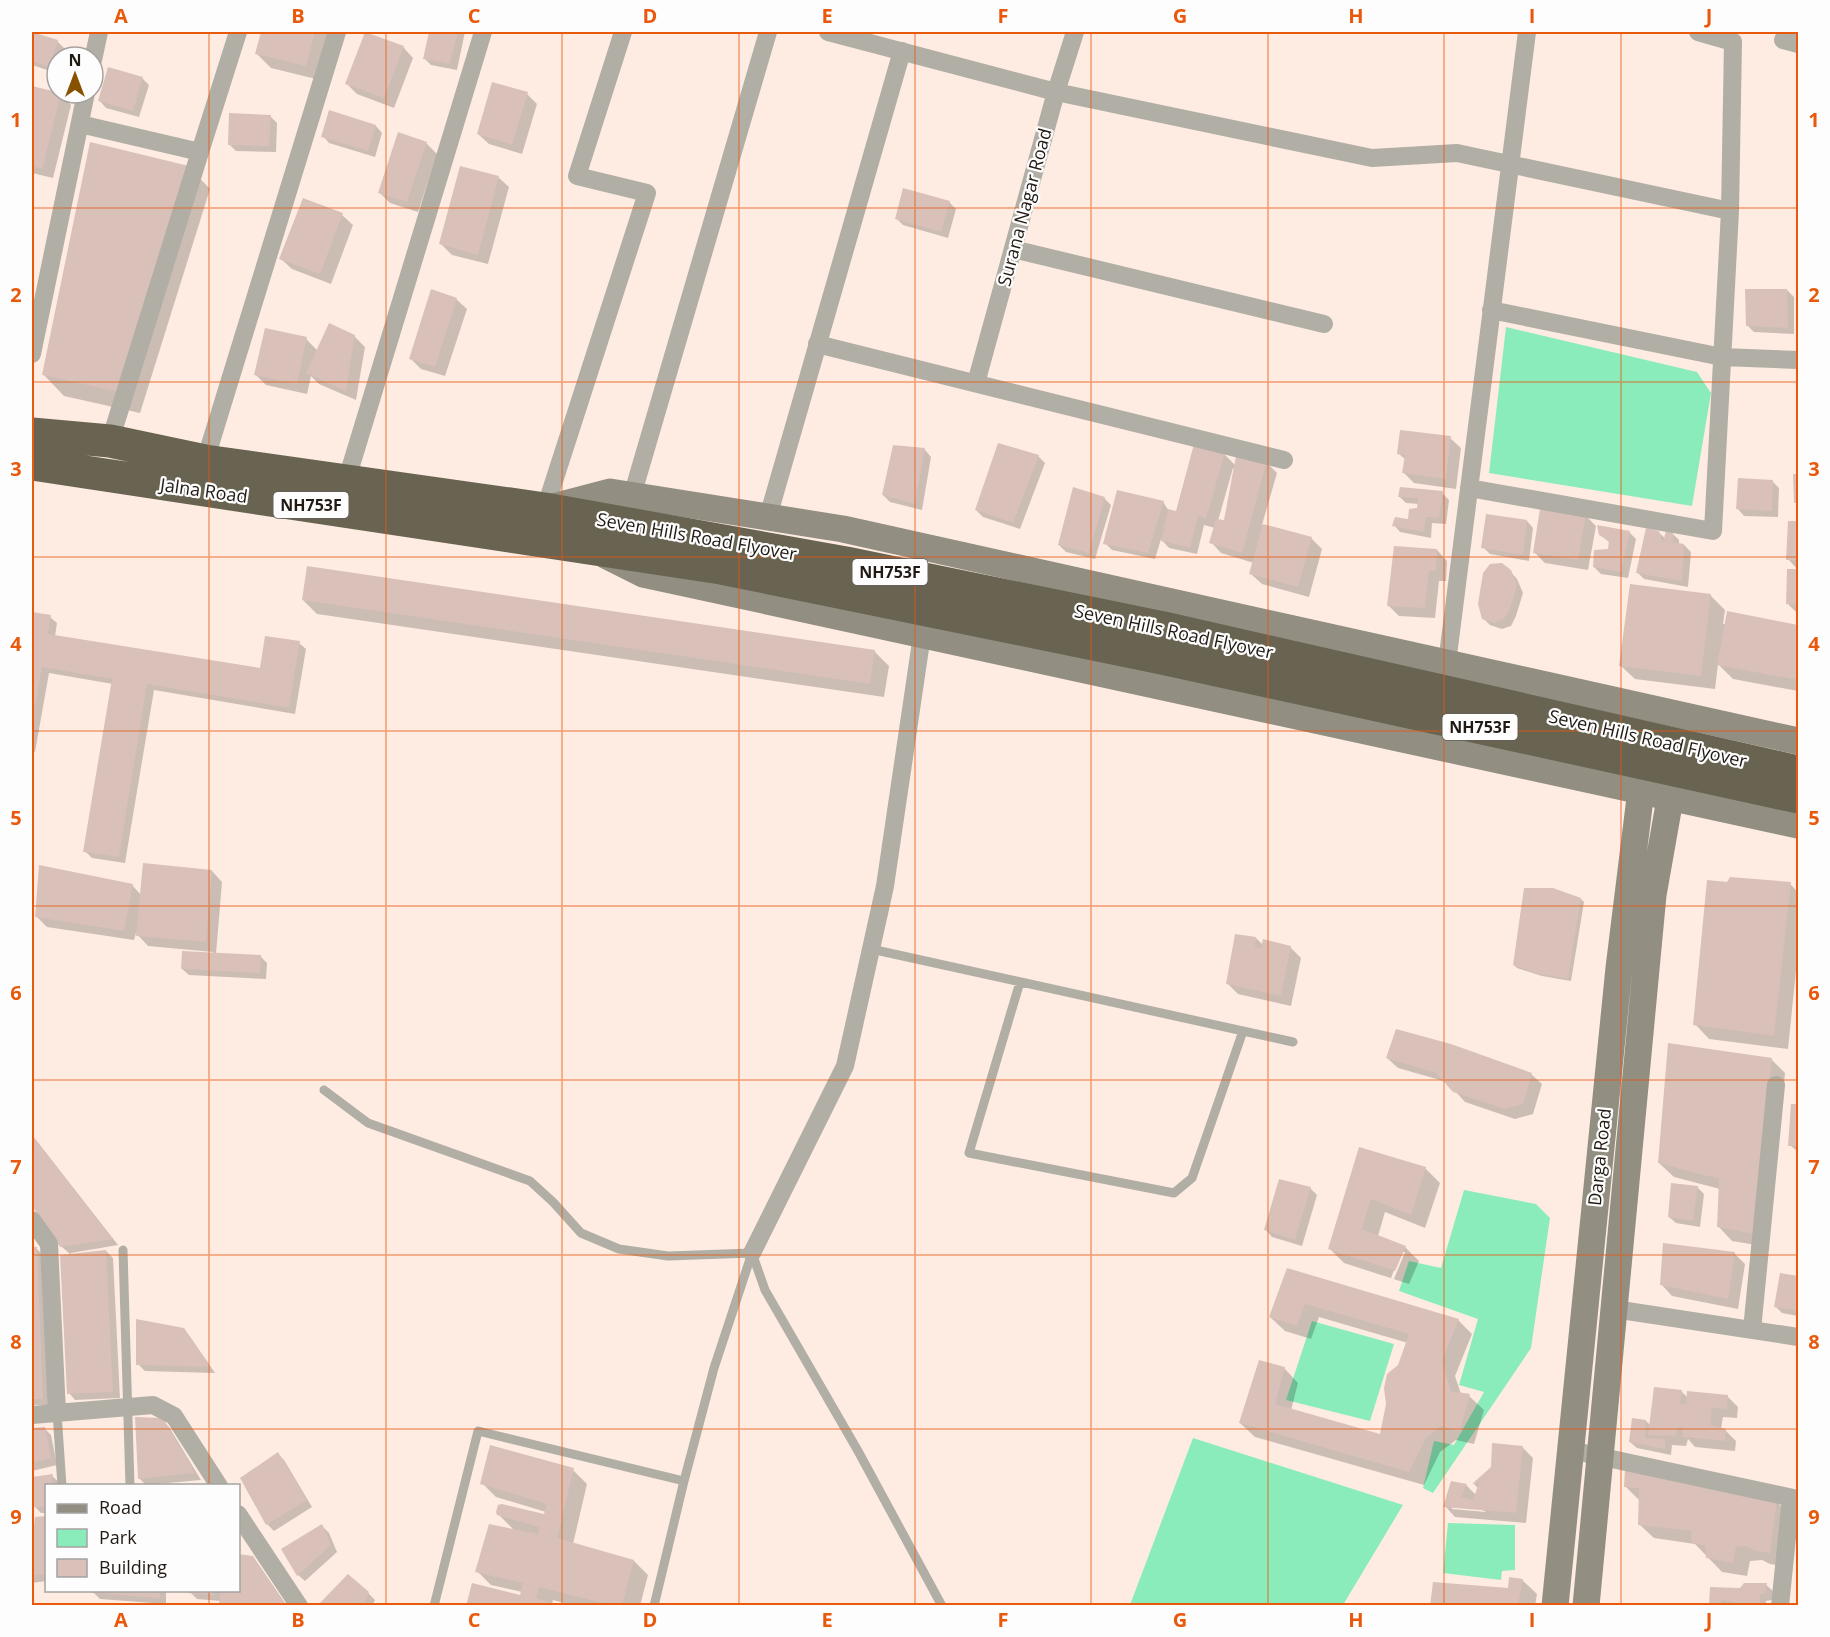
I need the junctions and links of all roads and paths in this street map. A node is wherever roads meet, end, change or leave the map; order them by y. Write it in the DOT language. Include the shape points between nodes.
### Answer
graph roads {
  1 [pos="238,32"];
  2 [pos="337,32"];
  3 [pos="483,32"];
  4 [pos="623,32"];
  5 [pos="768,32"];
  6 [pos="828,32"];
  7 [pos="1075,32"];
  8 [pos="1527,32"];
  9 [pos="1698,32"];
  10 [pos="902,51"];
  11 [pos="1056,92"];
  12 [pos="84,105"];
  13 [pos="80,124"];
  14 [pos="200,152"];
  15 [pos="1509,164"];
  16 [pos="1730,211"];
  17 [pos="1012,249"];
  18 [pos="1491,310"];
  19 [pos="1324,324"];
  20 [pos="817,344"];
  21 [pos="32,354"];
  22 [pos="1722,357"];
  23 [pos="1798,360"];
  24 [pos="976,383"];
  25 [pos="32,434"];
  26 [pos="110,441"];
  27 [pos="1284,460"];
  28 [pos="206,461"];
  29 [pos="32,464"];
  30 [pos="346,482"];
  31 [pos="1469,488"];
  32 [pos="632,496"];
  33 [pos="545,509"];
  34 [pos="768,517"];
  35 [pos="591,547"];
  36 [pos="922,635"];
  37 [pos="1447,663"];
  38 [pos="1653,709"];
  39 [pos="1684,716"];
  40 [pos="1798,741"];
  41 [pos="1798,772"];
  42 [pos="1640,791"];
  43 [pos="1798,796"];
  44 [pos="1670,797"];
  45 [pos="1798,825"];
  46 [pos="871,949"];
  47 [pos="1020,982"];
  48 [pos="1243,1031"];
  49 [pos="1293,1042"];
  50 [pos="1776,1085"];
  51 [pos="324,1090"];
  52 [pos="32,1220"];
  53 [pos="123,1250"];
  54 [pos="752,1253"];
  55 [pos="1614,1309"];
  56 [pos="1752,1330"];
  57 [pos="1798,1337"];
  58 [pos="128,1407"];
  59 [pos="57,1413"];
  60 [pos="32,1415"];
  61 [pos="1569,1450"];
  62 [pos="1600,1458"];
  63 [pos="684,1481"];
  64 [pos="62,1484"];
  65 [pos="130,1484"];
  66 [pos="218,1484"];
  67 [pos="1795,1498"];
  68 [pos="240,1517"];
  69 [pos="299,1605"];
  70 [pos="434,1605"];
  71 [pos="654,1605"];
  72 [pos="942,1605"];
  73 [pos="1555,1605"];
  74 [pos="1586,1605"];
  75 [pos="1780,1605"];
  1 -- 14 [label="street"];
  2 -- 28 [label="street"];
  3 -- 30 [label="street"];
  4 -- 33 [label="street" via="577,176 647,193"];
  5 -- 32 [label="street"];
  6 -- 10 [label="street"];
  7 -- 11 [label="street, Surana Nagar Road"];
  8 -- 15 [label="street"];
  9 -- 16 [label="street" via="1733,42"];
  10 -- 11 [label="street"];
  10 -- 20 [label="street"];
  11 -- 15 [label="street" via="1372,158 1456,153"];
  11 -- 17 [label="street, Surana Nagar Road"];
  12 -- 13 [label="street"];
  13 -- 14 [label="street"];
  13 -- 21 [label="street"];
  14 -- 26 [label="street"];
  15 -- 16 [label="street"];
  15 -- 18 [label="street"];
  16 -- 22 [label="street"];
  17 -- 19 [label="street"];
  17 -- 24 [label="street, Surana Nagar Road"];
  18 -- 22 [label="street"];
  18 -- 31 [label="street"];
  20 -- 24 [label="street"];
  20 -- 34 [label="street"];
  22 -- 23 [label="street"];
  22 -- 31 [label="street" via="1713,531"];
  24 -- 27 [label="street"];
  25 -- 26 [label="highway, Jalna Road / NH753F"];
  26 -- 28 [label="highway, Jalna Road / NH753F"];
  28 -- 30 [label="highway, Jalna Road / NH753F"];
  29 -- 35 [label="highway, Jalna Road / NH753F"];
  30 -- 33 [label="highway, Jalna Road / NH753F"];
  31 -- 37 [label="street"];
  32 -- 33 [label="street" via="610,492"];
  32 -- 34 [label="street"];
  33 -- 41 [label="highway, Seven Hills Road Flyover / NH753F" via="846,563 1168,629"];
  34 -- 37 [label="street" via="843,529"];
  35 -- 36 [label="street" via="643,574"];
  35 -- 43 [label="highway, Seven Hills Road Flyover / NH753F" via="733,570 1093,644"];
  36 -- 42 [label="street"];
  36 -- 46 [label="street" via="885,886"];
  37 -- 38 [label="street"];
  38 -- 39 [label="street"];
  38 -- 42 [label="street, Darga Road"];
  39 -- 40 [label="street"];
  39 -- 44 [label="street, Darga Road"];
  42 -- 44 [label="street"];
  42 -- 61 [label="street, Darga Road"];
  44 -- 45 [label="street"];
  44 -- 55 [label="street, Darga Road" via="1653,895"];
  46 -- 47 [label="lane"];
  46 -- 54 [label="street" via="845,1066"];
  47 -- 48 [label="lane"];
  47 -- 48 [label="lane" via="969,1154 1174,1193 1192,1178"];
  48 -- 49 [label="lane"];
  50 -- 56 [label="street"];
  51 -- 54 [label="lane" via="368,1124 530,1181 581,1233 618,1249 668,1256"];
  52 -- 59 [label="street" via="49,1244"];
  53 -- 58 [label="lane"];
  54 -- 63 [label="lane" via="714,1368"];
  54 -- 72 [label="lane" via="765,1290"];
  55 -- 56 [label="street"];
  55 -- 62 [label="street, Darga Road"];
  56 -- 57 [label="street"];
  58 -- 59 [label="street"];
  58 -- 65 [label="lane"];
  58 -- 66 [label="street" via="153,1405 174,1416"];
  59 -- 60 [label="street"];
  59 -- 64 [label="lane"];
  61 -- 62 [label="street"];
  61 -- 73 [label="street, Darga Road"];
  62 -- 67 [label="street"];
  62 -- 74 [label="street, Darga Road"];
  63 -- 70 [label="lane" via="478,1431"];
  63 -- 71 [label="lane"];
  67 -- 75 [label="street"];
  68 -- 69 [label="street"];
}
